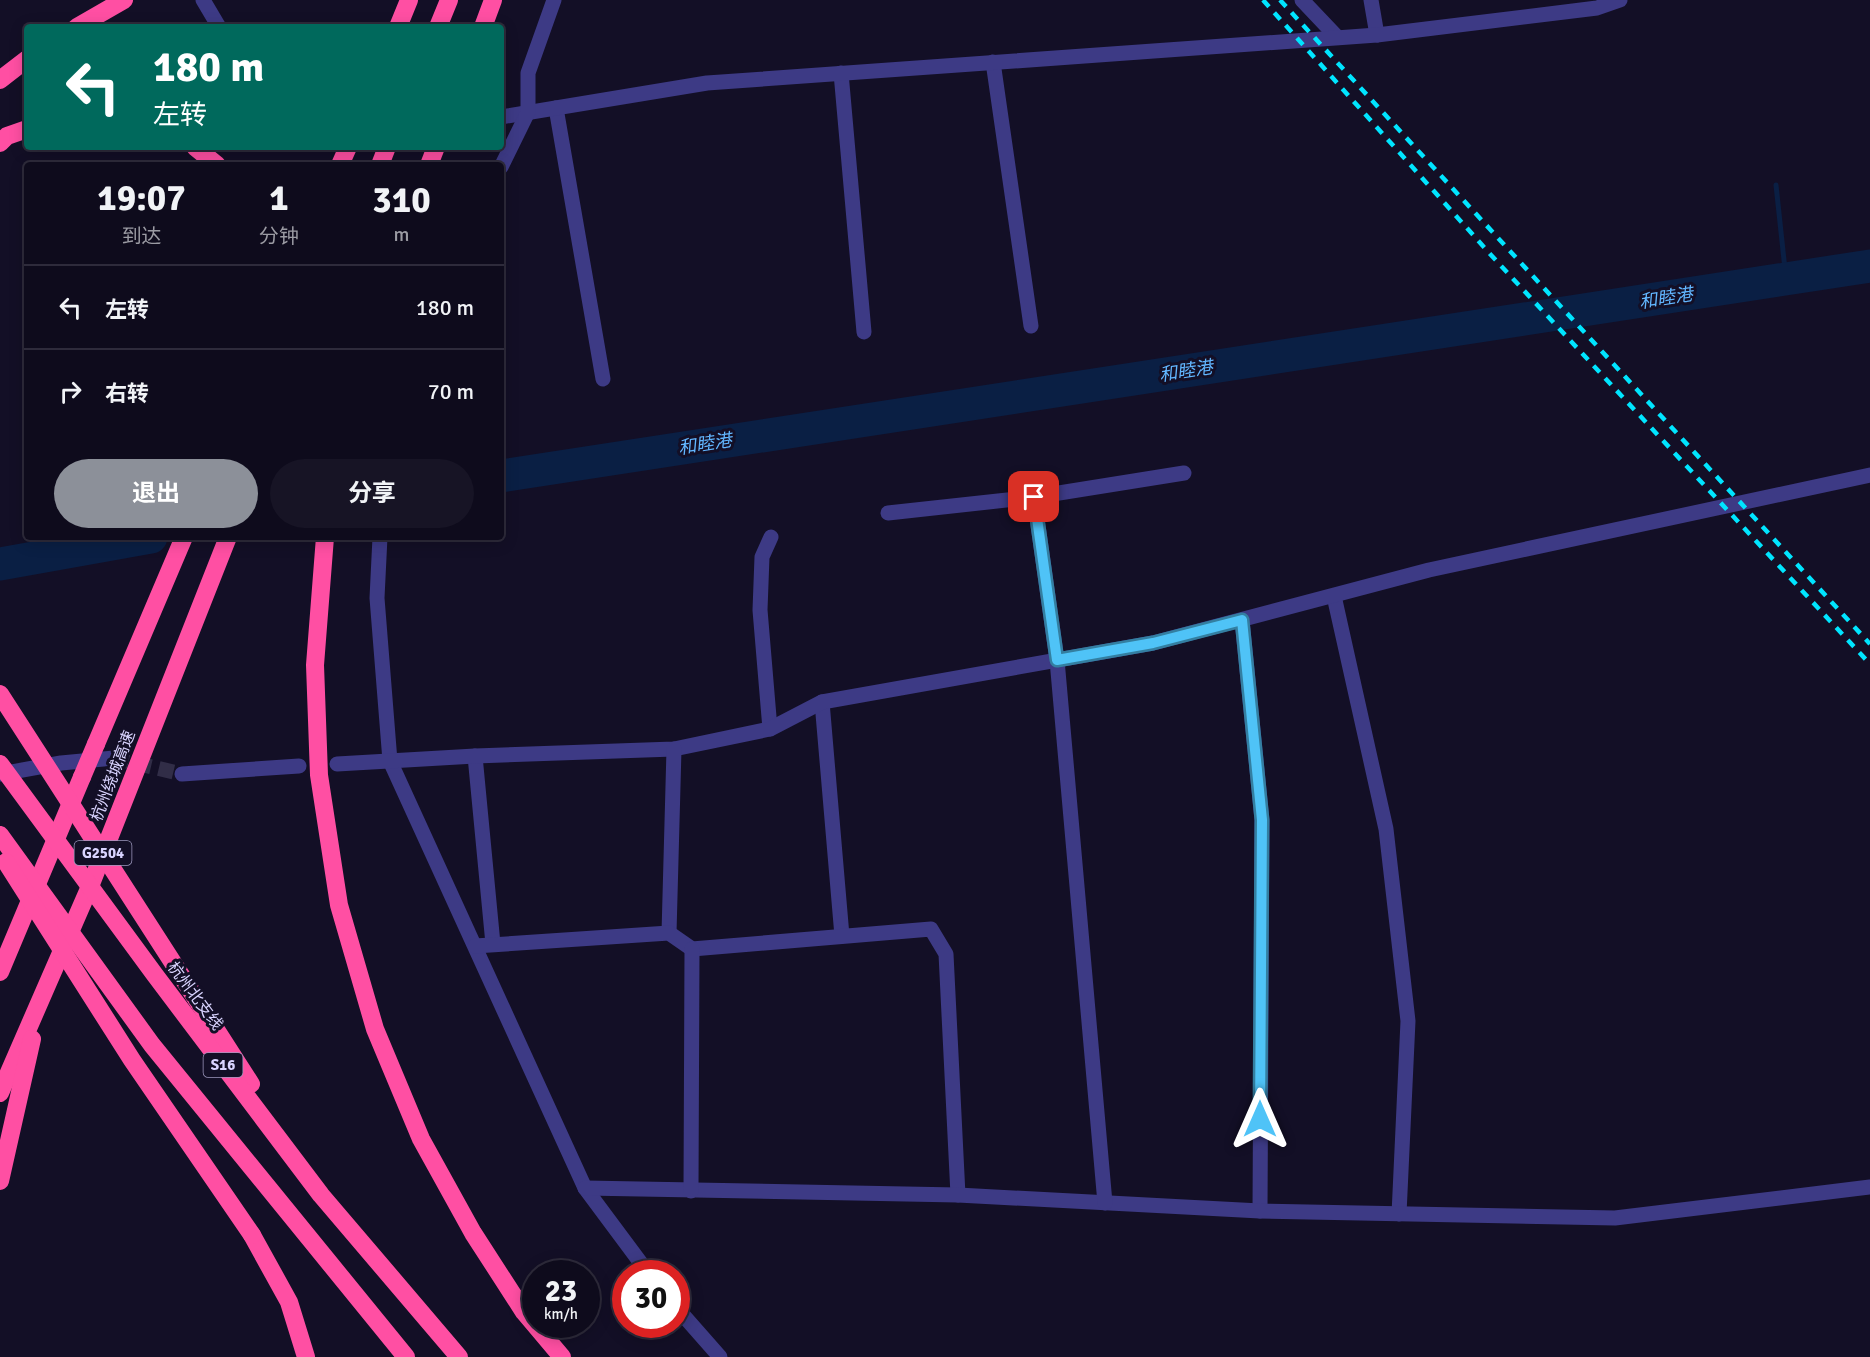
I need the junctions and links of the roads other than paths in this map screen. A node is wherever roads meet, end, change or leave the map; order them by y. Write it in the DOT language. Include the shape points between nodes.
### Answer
graph roads {
  1 [pos="203,0"];
  2 [pos="409,0"];
  3 [pos="449,0"];
  4 [pos="493,0"];
  5 [pos="554,0"];
  6 [pos="1302,0"];
  7 [pos="1371,0"];
  8 [pos="1620,0"];
  9 [pos="123,1"];
  10 [pos="82,24"];
  11 [pos="217,24"];
  12 [pos="399,24"];
  13 [pos="439,24"];
  14 [pos="484,24"];
  15 [pos="1377,35"];
  16 [pos="1337,37"];
  17 [pos="24,61"];
  18 [pos="993,62"];
  19 [pos="841,73"];
  20 [pos="0,80"];
  21 [pos="555,108"];
  22 [pos="528,112"];
  23 [pos="504,116"];
  24 [pos="24,130"];
  25 [pos="0,143"];
  26 [pos="199,150"];
  27 [pos="213,162"];
  28 [pos="503,162"];
  29 [pos="1031,326"];
  30 [pos="864,332"];
  31 [pos="603,379"];
  32 [pos="1184,473"];
  33 [pos="1870,476"];
  34 [pos="1034,497"];
  35 [pos="888,513"];
  36 [pos="771,537"];
  37 [pos="183,540"];
  38 [pos="227,540"];
  39 [pos="325,540"];
  40 [pos="380,540"];
  41 [pos="1334,596"];
  42 [pos="1242,620"];
  43 [pos="1057,660"];
  44 [pos="0,694"];
  45 [pos="822,702"];
  46 [pos="770,729"];
  47 [pos="674,750"];
  48 [pos="475,756"];
  49 [pos="114,758"];
  50 [pos="390,761"];
  51 [pos="0,764"];
  52 [pos="337,764"];
  53 [pos="299,766"];
  54 [pos="0,774"];
  55 [pos="182,774"];
  56 [pos="0,835"];
  57 [pos="0,853"];
  58 [pos="669,933"];
  59 [pos="842,936"];
  60 [pos="493,944"];
  61 [pos="475,945"];
  62 [pos="692,949"];
  63 [pos="0,972"];
  64 [pos="43,995"];
  65 [pos="0,1093"];
  66 [pos="0,1181"];
  67 [pos="1870,1187"];
  68 [pos="585,1188"];
  69 [pos="691,1191"];
  70 [pos="321,1195"];
  71 [pos="958,1195"];
  72 [pos="1105,1203"];
  73 [pos="1260,1211"];
  74 [pos="1399,1214"];
  75 [pos="639,1260"];
  76 [pos="690,1323"];
  77 [pos="306,1357"];
  78 [pos="406,1357"];
  79 [pos="459,1357"];
  80 [pos="562,1357"];
  81 [pos="720,1357"];
  1 -- 11 [label="street"];
  2 -- 12 [label="highway"];
  3 -- 13 [label="highway"];
  4 -- 14 [label="highway"];
  5 -- 22 [label="street" via="528,73"];
  6 -- 16 [label="street"];
  7 -- 15 [label="street"];
  8 -- 15 [label="street" via="1597,8"];
  9 -- 10 [label="highway"];
  15 -- 16 [label="street"];
  16 -- 18 [label="street"];
  17 -- 20 [label="highway"];
  18 -- 19 [label="street"];
  18 -- 29 [label="street"];
  19 -- 21 [label="street" via="707,83"];
  19 -- 30 [label="street"];
  21 -- 22 [label="street"];
  21 -- 31 [label="street"];
  22 -- 23 [label="street"];
  22 -- 28 [label="street"];
  24 -- 25 [label="highway"];
  26 -- 27 [label="highway"];
  32 -- 34 [label="street"];
  33 -- 41 [label="street" via="1429,570"];
  34 -- 35 [label="street"];
  34 -- 43 [label="street"];
  36 -- 46 [label="street" via="762,557 760,610"];
  37 -- 63 [label="highway, 杭州绕城高速 / G2504, bridge"];
  38 -- 64 [label="highway, 杭州绕城高速 / G2504"];
  39 -- 80 [label="highway" via="315,665 319,775 339,906 375,1029 422,1139 473,1233 524,1312"];
  40 -- 50 [label="street" via="377,598"];
  41 -- 42 [label="street"];
  41 -- 74 [label="street" via="1386,829 1408,1021"];
  42 -- 43 [label="street" via="1153,643"];
  42 -- 73 [label="street" via="1262,820"];
  43 -- 45 [label="street"];
  43 -- 72 [label="street"];
  44 -- 70 [label="highway, bridge"];
  45 -- 46 [label="street"];
  45 -- 59 [label="street"];
  46 -- 47 [label="street"];
  47 -- 48 [label="street"];
  47 -- 58 [label="street"];
  48 -- 50 [label="street"];
  48 -- 60 [label="street"];
  49 -- 54 [label="street"];
  50 -- 52 [label="street"];
  50 -- 61 [label="street"];
  51 -- 70 [label="highway, 杭州北支线 / S16, bridge"];
  53 -- 55 [label="street"];
  56 -- 78 [label="highway, S16, bridge" via="152,1045"];
  57 -- 77 [label="highway, bridge" via="132,1060 252,1235 289,1302"];
  58 -- 60 [label="street"];
  58 -- 62 [label="street"];
  59 -- 62 [label="street"];
  59 -- 71 [label="street" via="931,929 946,954"];
  60 -- 61 [label="street"];
  61 -- 68 [label="street"];
  62 -- 69 [label="street"];
  64 -- 65 [label="highway, 杭州绕城高速 / G2504"];
  64 -- 66 [label="highway"];
  67 -- 74 [label="street" via="1616,1218"];
  68 -- 69 [label="street"];
  68 -- 75 [label="street"];
  69 -- 71 [label="street"];
  70 -- 79 [label="highway, 杭州北支线 / S16, bridge"];
  71 -- 72 [label="street"];
  72 -- 73 [label="street"];
  73 -- 74 [label="street"];
  76 -- 81 [label="street"];
}
